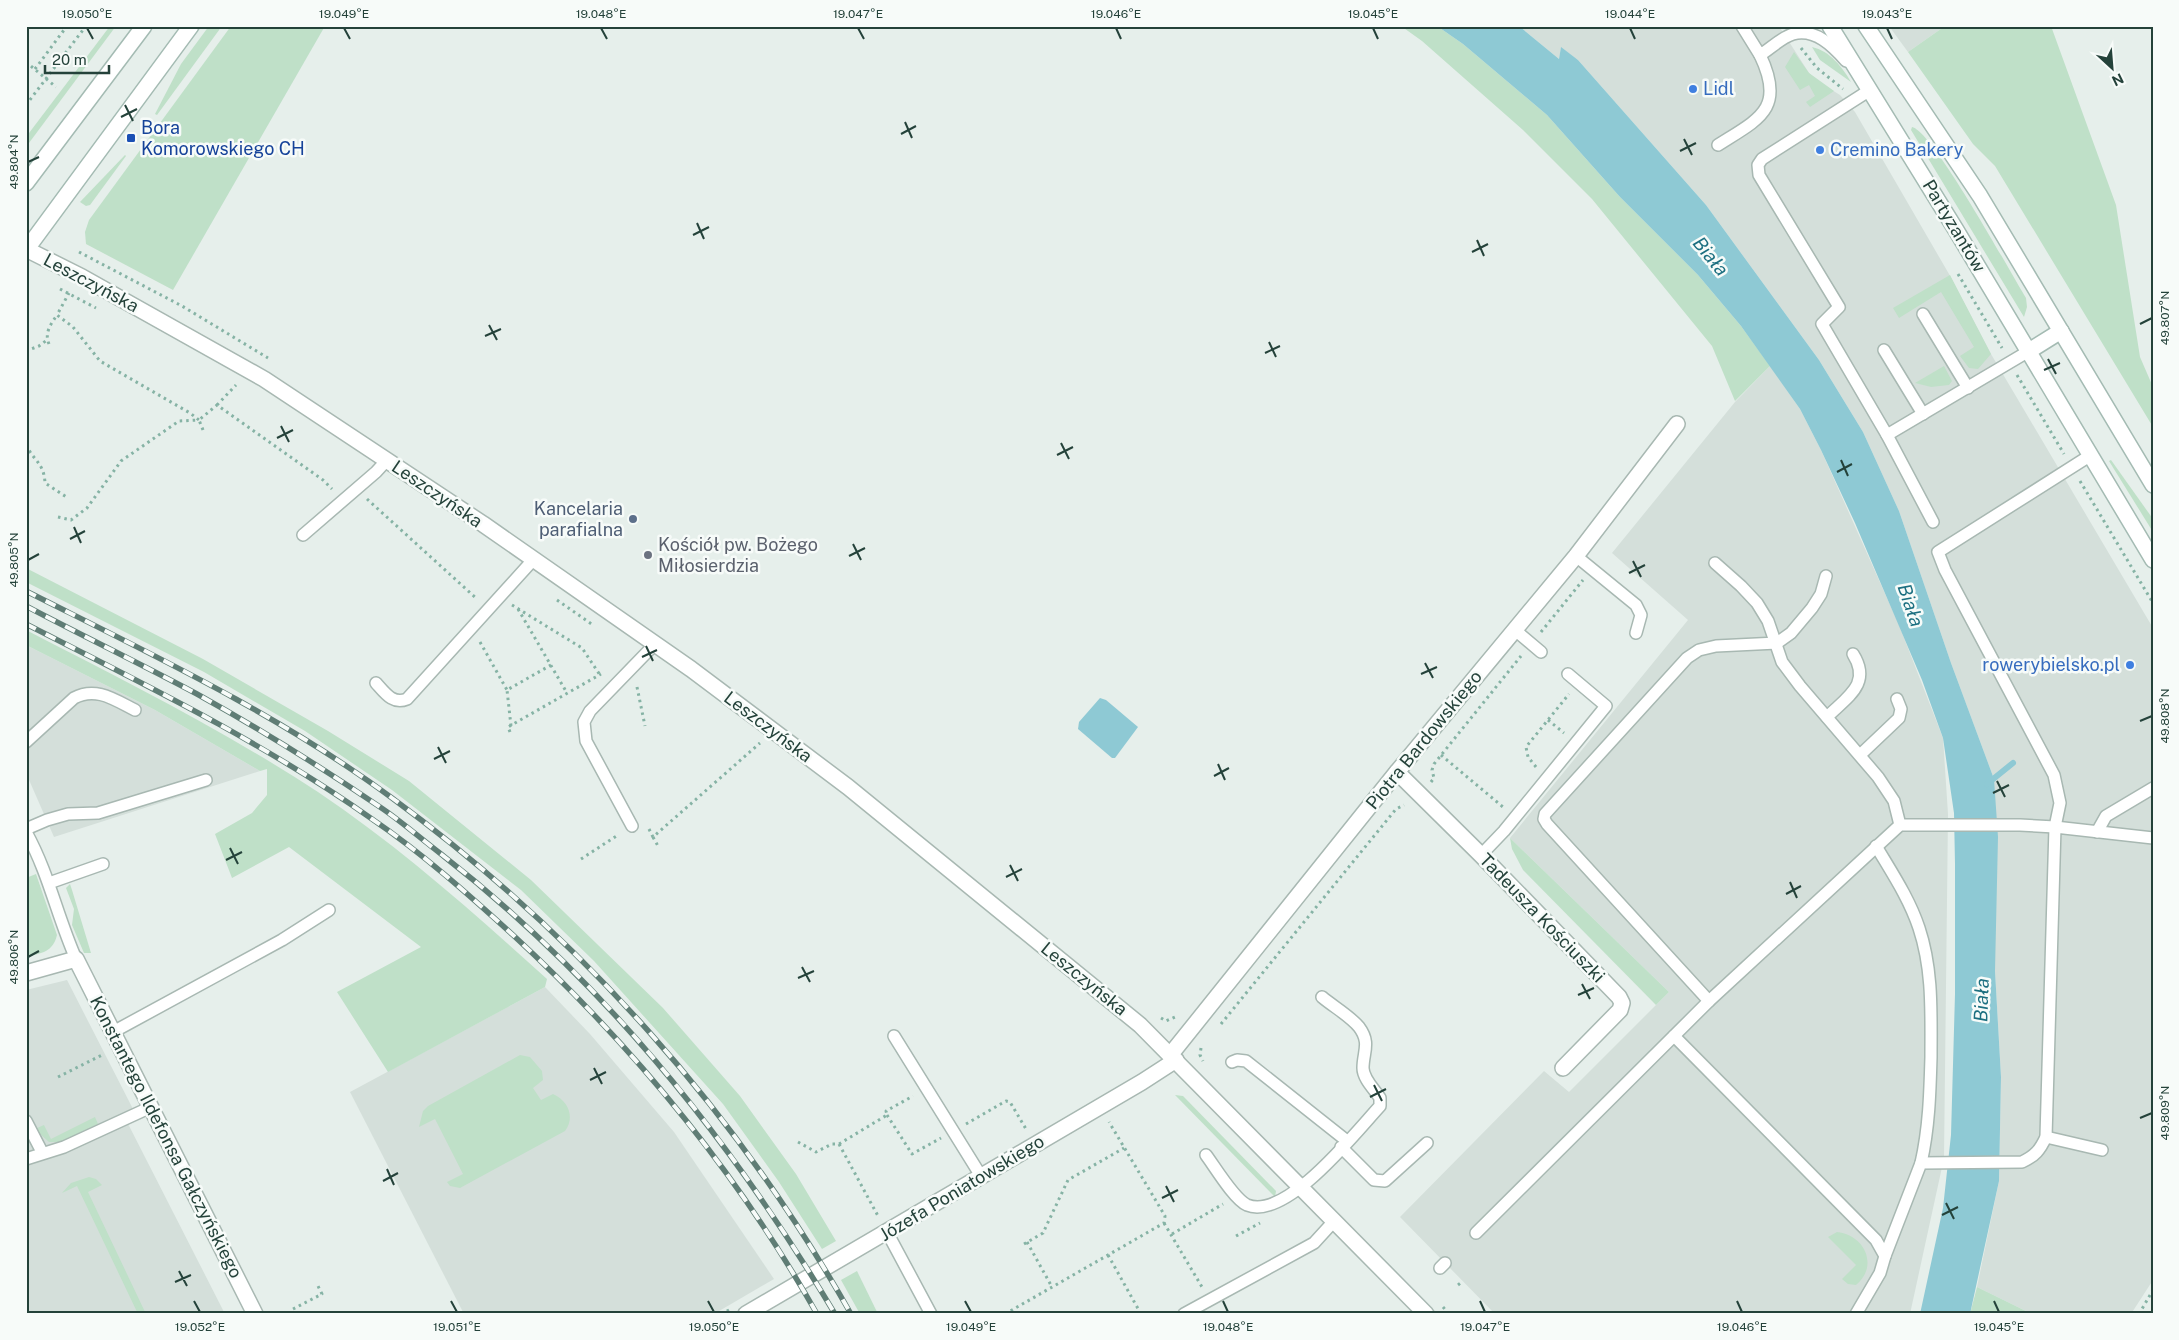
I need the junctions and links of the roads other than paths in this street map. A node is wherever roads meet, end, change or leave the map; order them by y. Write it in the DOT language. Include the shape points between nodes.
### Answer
graph roads {
  1 [pos="144,26"];
  2 [pos="191,26"];
  3 [pos="1742,26"];
  4 [pos="1830,26"];
  5 [pos="1866,26"];
  6 [pos="1793,30"];
  7 [pos="1760,55"];
  8 [pos="1866,84"];
  9 [pos="1718,145"];
  10 [pos="26,183"];
  11 [pos="26,250"];
  12 [pos="1923,314"];
  13 [pos="2061,330"];
  14 [pos="1884,350"];
  15 [pos="2029,351"];
  16 [pos="1968,388"];
  17 [pos="1923,414"];
  18 [pos="1677,424"];
  19 [pos="1887,435"];
  20 [pos="2091,455"];
  21 [pos="387,460"];
  22 [pos="2153,485"];
  23 [pos="1933,522"];
  24 [pos="304,535"];
  25 [pos="1576,556"];
  26 [pos="534,560"];
  27 [pos="2153,560"];
  28 [pos="1715,563"];
  29 [pos="1826,576"];
  30 [pos="1515,630"];
  31 [pos="1636,633"];
  32 [pos="1776,643"];
  33 [pos="655,644"];
  34 [pos="1542,652"];
  35 [pos="1853,654"];
  36 [pos="1568,674"];
  37 [pos="376,683"];
  38 [pos="1897,699"];
  39 [pos="135,710"];
  40 [pos="1827,717"];
  41 [pos="26,742"];
  42 [pos="1860,755"];
  43 [pos="1397,772"];
  44 [pos="206,780"];
  45 [pos="2153,788"];
  46 [pos="1900,825"];
  47 [pos="632,826"];
  48 [pos="2054,827"];
  49 [pos="26,831"];
  50 [pos="2097,832"];
  51 [pos="2153,838"];
  52 [pos="1876,846"];
  53 [pos="1481,855"];
  54 [pos="103,864"];
  55 [pos="49,883"];
  56 [pos="329,910"];
  57 [pos="76,960"];
  58 [pos="26,973"];
  59 [pos="1322,998"];
  60 [pos="1709,1002"];
  61 [pos="113,1032"];
  62 [pos="894,1036"];
  63 [pos="1674,1036"];
  64 [pos="1174,1057"];
  65 [pos="1232,1062"];
  66 [pos="1562,1068"];
  67 [pos="150,1107"];
  68 [pos="26,1121"];
  69 [pos="2046,1137"];
  70 [pos="1427,1143"];
  71 [pos="1344,1144"];
  72 [pos="2102,1150"];
  73 [pos="42,1152"];
  74 [pos="1206,1155"];
  75 [pos="26,1159"];
  76 [pos="1921,1163"];
  77 [pos="981,1176"];
  78 [pos="1302,1187"];
  79 [pos="1335,1220"];
  80 [pos="884,1226"];
  81 [pos="1476,1234"];
  82 [pos="1885,1256"];
  83 [pos="255,1314"];
  84 [pos="747,1314"];
  85 [pos="931,1314"];
  86 [pos="1184,1314"];
  87 [pos="1426,1314"];
  88 [pos="1856,1314"];
  1 -- 10 [label="street"];
  2 -- 11 [label="street"];
  3 -- 7 [label="lane"];
  4 -- 8 [label="street, Partyzantów"];
  5 -- 13 [label="street, Partyzantów" via="1975,188"];
  6 -- 7 [label="lane"];
  6 -- 8 [label="lane" via="1820,37 1831,45"];
  7 -- 9 [label="lane" via="1771,86 1765,111 1759,119"];
  8 -- 15 [label="street, Partyzantów"];
  8 -- 19 [label="lane" via="1854,101 1762,159 1758,165 1759,175 1838,307 1822,324"];
  11 -- 21 [label="street, Leszczyńska" via="82,277 264,379"];
  12 -- 16 [label="lane"];
  13 -- 15 [label="street"];
  13 -- 22 [label="street, Partyzantów"];
  14 -- 17 [label="lane"];
  15 -- 16 [label="lane"];
  15 -- 20 [label="street, Partyzantów"];
  16 -- 17 [label="lane"];
  17 -- 19 [label="lane"];
  18 -- 25 [label="street, Piotra Bardowskiego"];
  19 -- 23 [label="lane"];
  20 -- 27 [label="street, Partyzantów"];
  20 -- 48 [label="lane" via="1938,552 2054,775 2060,803"];
  21 -- 24 [label="lane"];
  21 -- 26 [label="street, Leszczyńska"];
  25 -- 30 [label="street, Piotra Bardowskiego"];
  25 -- 31 [label="lane" via="1636,605 1641,616"];
  26 -- 33 [label="street, Leszczyńska"];
  26 -- 37 [label="lane" via="407,699 392,699"];
  28 -- 32 [label="lane" via="1756,603 1768,621"];
  29 -- 32 [label="lane" via="1821,594 1812,608 1791,632"];
  30 -- 34 [label="lane"];
  30 -- 43 [label="street, Piotra Bardowskiego"];
  32 -- 40 [label="lane" via="1782,662"];
  32 -- 60 [label="lane" via="1716,646 1699,650 1686,658 1545,814 1544,819"];
  33 -- 47 [label="lane" via="590,710 584,722 586,742"];
  33 -- 64 [label="street, Leszczyńska" via="848,787 1140,1025"];
  35 -- 40 [label="lane" via="1861,674 1858,686"];
  36 -- 53 [label="lane" via="1606,706"];
  38 -- 42 [label="lane" via="1901,709 1898,718"];
  39 -- 41 [label="lane" via="100,693 82,694"];
  40 -- 42 [label="lane"];
  42 -- 46 [label="lane" via="1894,801"];
  43 -- 53 [label="street, Tadeusza Kościuszki"];
  43 -- 64 [label="street, Piotra Bardowskiego"];
  44 -- 49 [label="lane" via="98,813 61,816"];
  45 -- 50 [label="lane" via="2106,816"];
  46 -- 48 [label="lane"];
  46 -- 52 [label="lane"];
  48 -- 50 [label="lane"];
  48 -- 69 [label="lane"];
  49 -- 55 [label="lane"];
  50 -- 51 [label="lane"];
  52 -- 60 [label="lane"];
  52 -- 76 [label="lane" via="1905,894 1919,929 1928,968 1932,1000 1929,1115"];
  53 -- 66 [label="street, Tadeusza Kościuszki" via="1622,1003 1620,1010"];
  54 -- 55 [label="lane"];
  55 -- 57 [label="lane"];
  56 -- 61 [label="lane" via="282,940"];
  57 -- 58 [label="street"];
  57 -- 61 [label="street, Konstantego Ildefonsa Gałczyńskiego"];
  59 -- 71 [label="lane" via="1358,1026 1364,1036 1365,1077 1380,1098 1380,1106"];
  60 -- 63 [label="lane"];
  61 -- 67 [label="street, Konstantego Ildefonsa Gałczyńskiego"];
  62 -- 77 [label="lane"];
  63 -- 81 [label="lane"];
  63 -- 82 [label="lane" via="1876,1240"];
  64 -- 77 [label="street, Józefa Poniatowskiego"];
  64 -- 78 [label="street, Leszczyńska"];
  65 -- 71 [label="lane" via="1246,1062"];
  67 -- 73 [label="lane" via="64,1147"];
  67 -- 83 [label="street, Konstantego Ildefonsa Gałczyńskiego"];
  68 -- 73 [label="lane"];
  69 -- 72 [label="lane"];
  69 -- 76 [label="lane" via="2041,1149 2022,1162"];
  70 -- 71 [label="lane" via="1385,1182 1374,1180"];
  71 -- 78 [label="lane"];
  73 -- 75 [label="lane"];
  74 -- 78 [label="lane" via="1236,1196 1246,1204 1268,1207"];
  76 -- 82 [label="lane"];
  77 -- 80 [label="street, Józefa Poniatowskiego"];
  78 -- 79 [label="street, Leszczyńska"];
  79 -- 86 [label="lane" via="1314,1242"];
  79 -- 87 [label="street, Leszczyńska"];
  80 -- 84 [label="street, Józefa Poniatowskiego"];
  80 -- 85 [label="lane"];
  82 -- 88 [label="lane" via="1880,1273"];
}
